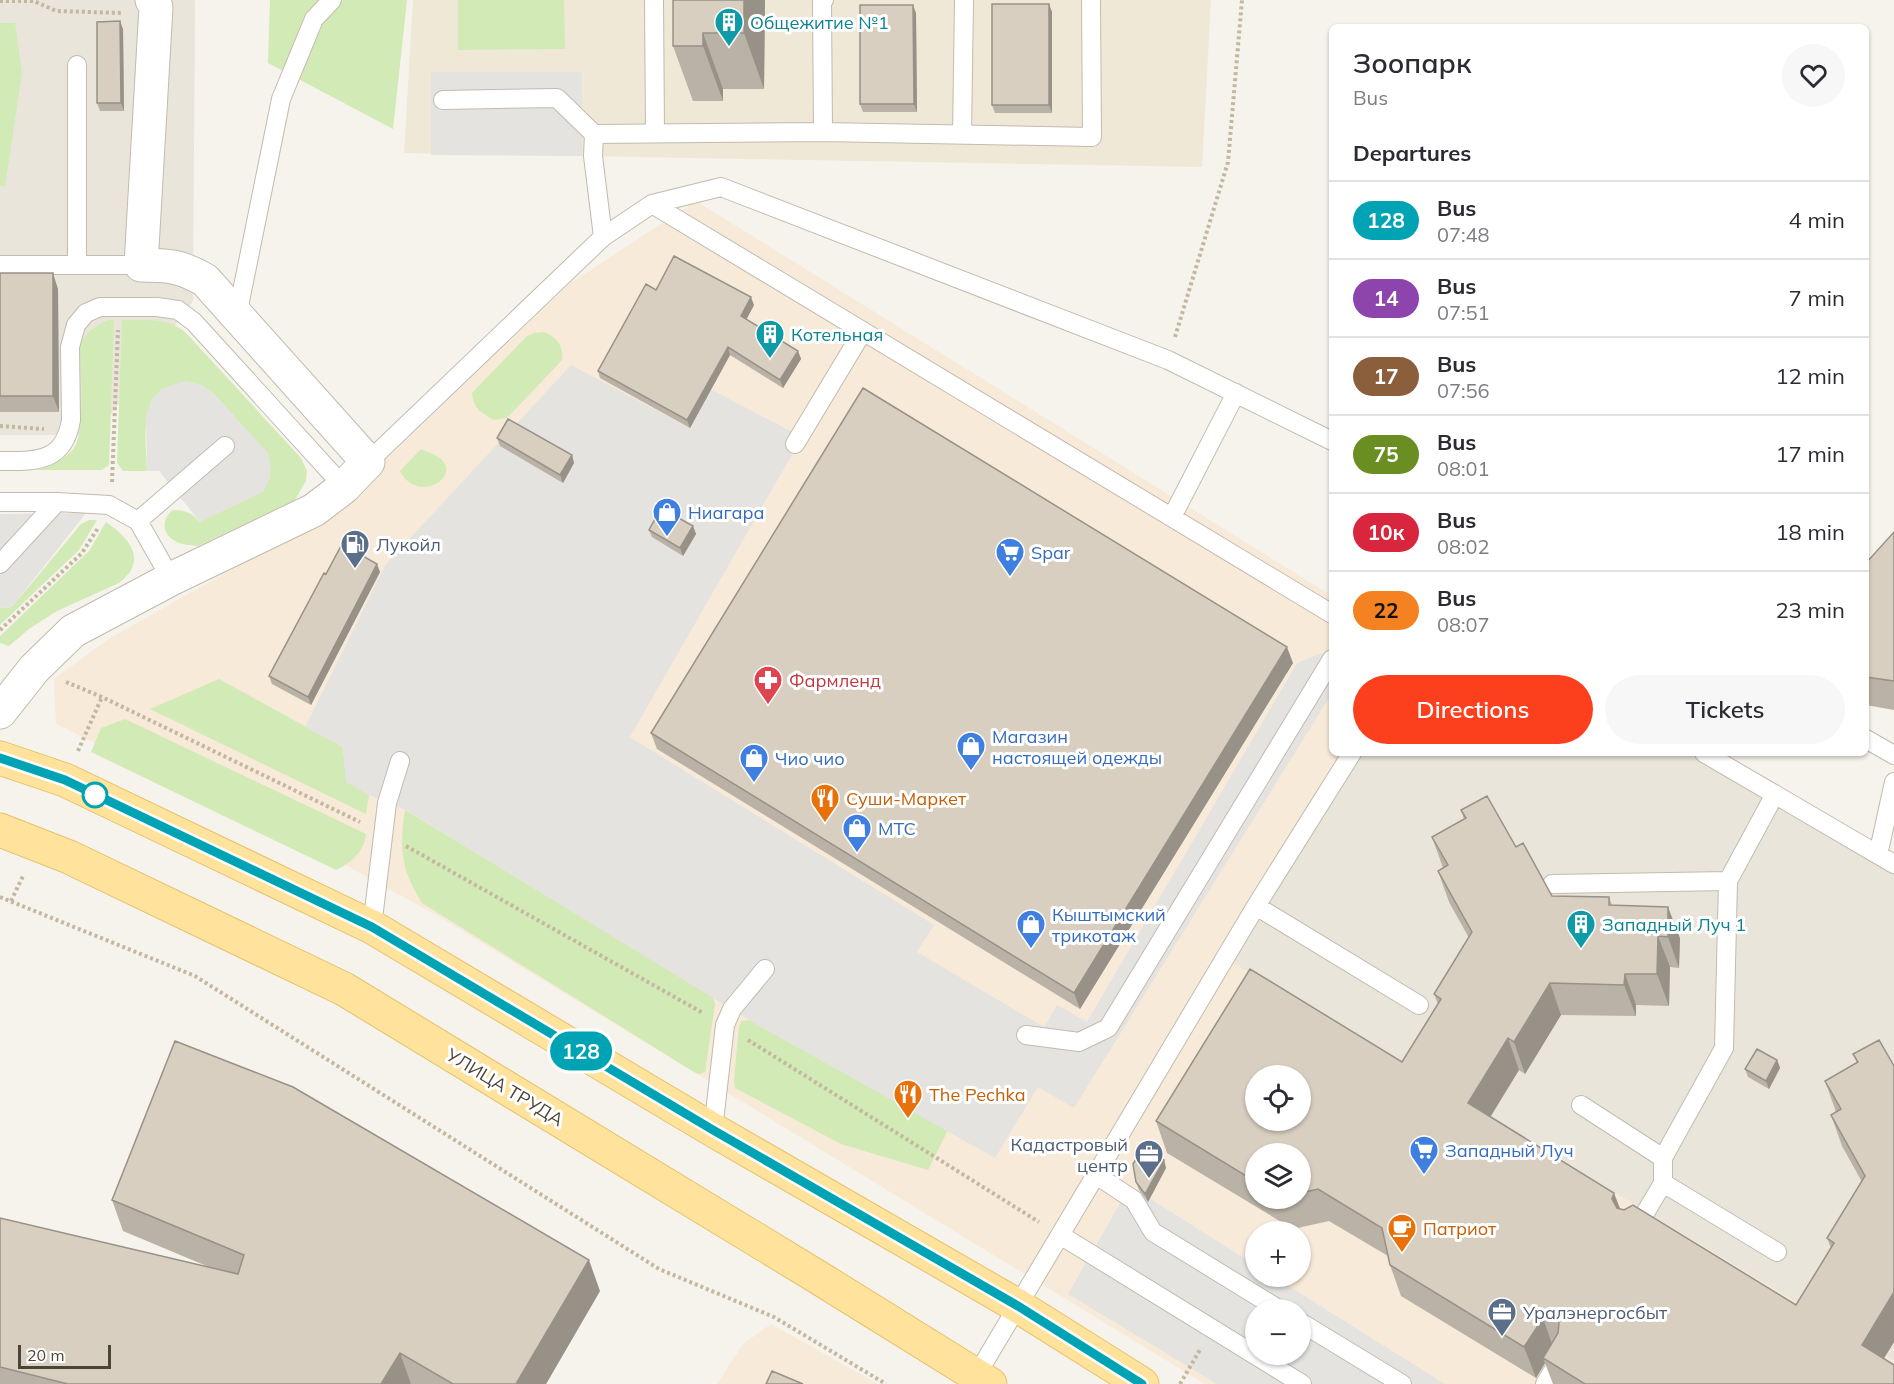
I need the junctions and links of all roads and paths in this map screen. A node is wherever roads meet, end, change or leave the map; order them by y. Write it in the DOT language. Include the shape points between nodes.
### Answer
graph roads {
  1 [pos="152,0"];
  2 [pos="332,0"];
  3 [pos="654,0"];
  4 [pos="824,0"];
  5 [pos="964,0"];
  6 [pos="1091,0"];
  7 [pos="1242,0"];
  8 [pos="77,65"];
  9 [pos="443,100"];
  10 [pos="824,132"];
  11 [pos="655,133"];
  12 [pos="594,134"];
  13 [pos="962,135"];
  14 [pos="652,204"];
  15 [pos="603,237"];
  16 [pos="77,264"];
  17 [pos="0,265"];
  18 [pos="141,265"];
  19 [pos="237,316"];
  20 [pos="863,331"];
  21 [pos="1168,360"];
  22 [pos="1236,393"];
  23 [pos="0,426"];
  24 [pos="69,431"];
  25 [pos="1329,440"];
  26 [pos="795,444"];
  27 [pos="225,446"];
  28 [pos="0,460"];
  29 [pos="368,462"];
  30 [pos="344,487"];
  31 [pos="0,502"];
  32 [pos="57,502"];
  33 [pos="1172,517"];
  34 [pos="138,521"];
  35 [pos="0,564"];
  36 [pos="171,579"];
  37 [pos="1329,612"];
  38 [pos="1329,664"];
  39 [pos="34,669"];
  40 [pos="0,712"];
  41 [pos="1869,741"];
  42 [pos="1894,755"];
  43 [pos="1350,756"];
  44 [pos="1709,756"];
  45 [pos="0,758"];
  46 [pos="400,761"];
  47 [pos="1894,782"];
  48 [pos="1775,794"];
  49 [pos="0,830"];
  50 [pos="382,833"];
  51 [pos="1878,855"];
  52 [pos="1894,864"];
  53 [pos="1728,881"];
  54 [pos="1552,884"];
  55 [pos="0,897"];
  56 [pos="1256,906"];
  57 [pos="372,927"];
  58 [pos="765,969"];
  59 [pos="1419,1005"];
  60 [pos="725,1025"];
  61 [pos="1026,1035"];
  62 [pos="1581,1105"];
  63 [pos="713,1130"];
  64 [pos="1663,1158"];
  65 [pos="1096,1175"];
  66 [pos="1663,1183"];
  67 [pos="1635,1230"];
  68 [pos="1060,1235"];
  69 [pos="1777,1252"];
  70 [pos="1262,1299"];
  71 [pos="1018,1306"];
  72 [pos="1311,1329"];
  73 [pos="1560,1359"];
  74 [pos="983,1380"];
  75 [pos="1126,1380"];
  76 [pos="886,1384"];
  77 [pos="1302,1384"];
  78 [pos="1402,1384"];
  79 [pos="1545,1384"];
  1 -- 18 [label="street" via="156,7"];
  2 -- 19 [label="lane" via="314,19 280,99"];
  3 -- 11 [label="lane"];
  4 -- 10 [label="lane"];
  5 -- 13 [label="lane"];
  6 -- 13 [label="lane" via="1092,137"];
  7 -- 21 [label="path" via="1228,162"];
  8 -- 16 [label="lane"];
  9 -- 12 [label="lane" via="557,98"];
  10 -- 11 [label="lane"];
  10 -- 13 [label="lane"];
  11 -- 12 [label="lane"];
  12 -- 15 [label="lane"];
  14 -- 15 [label="lane"];
  14 -- 20 [label="lane"];
  14 -- 21 [label="lane" via="721,186"];
  15 -- 29 [label="lane"];
  16 -- 17 [label="lane"];
  16 -- 18 [label="lane"];
  18 -- 19 [label="street" via="188,270 205,280"];
  19 -- 29 [label="street"];
  20 -- 26 [label="lane"];
  20 -- 33 [label="lane"];
  21 -- 22 [label="lane"];
  22 -- 25 [label="lane"];
  22 -- 33 [label="lane"];
  23 -- 24 [label="path"];
  24 -- 28 [label="lane" via="61,447 46,459"];
  24 -- 30 [label="lane" via="70,347 75,325 100,307 178,310 194,322"];
  27 -- 34 [label="lane"];
  29 -- 30 [label="street"];
  30 -- 36 [label="street" via="315,510"];
  31 -- 32 [label="lane"];
  32 -- 34 [label="lane" via="109,506"];
  32 -- 35 [label="lane"];
  33 -- 37 [label="lane"];
  34 -- 36 [label="lane"];
  36 -- 39 [label="street" via="73,631"];
  38 -- 61 [label="lane" via="1108,1028 1079,1042"];
  39 -- 40 [label="street"];
  39 -- 50 [label="path"];
  41 -- 42 [label="lane"];
  43 -- 56 [label="lane"];
  44 -- 48 [label="lane"];
  45 -- 57 [label="main road" via="65,780"];
  46 -- 50 [label="lane"];
  47 -- 51 [label="lane"];
  48 -- 51 [label="lane"];
  48 -- 53 [label="lane"];
  49 -- 74 [label="main road, УЛИЦА ТРУДА" via="69,857 344,988"];
  50 -- 57 [label="lane"];
  50 -- 60 [label="path"];
  51 -- 52 [label="lane"];
  53 -- 54 [label="lane"];
  53 -- 64 [label="lane" via="1724,1048"];
  55 -- 76 [label="path" via="195,976 659,1269 774,1317"];
  56 -- 59 [label="lane"];
  56 -- 65 [label="lane"];
  57 -- 63 [label="main road"];
  58 -- 60 [label="lane" via="732,1009"];
  60 -- 63 [label="lane"];
  60 -- 68 [label="path"];
  62 -- 64 [label="lane"];
  63 -- 71 [label="main road"];
  64 -- 66 [label="lane"];
  65 -- 68 [label="lane"];
  65 -- 70 [label="lane" via="1134,1200 1153,1232"];
  66 -- 67 [label="lane"];
  66 -- 69 [label="lane"];
  68 -- 71 [label="lane"];
  68 -- 77 [label="lane"];
  71 -- 74 [label="lane"];
  71 -- 75 [label="main road"];
  72 -- 78 [label="lane"];
  73 -- 79 [label="lane"];
}
